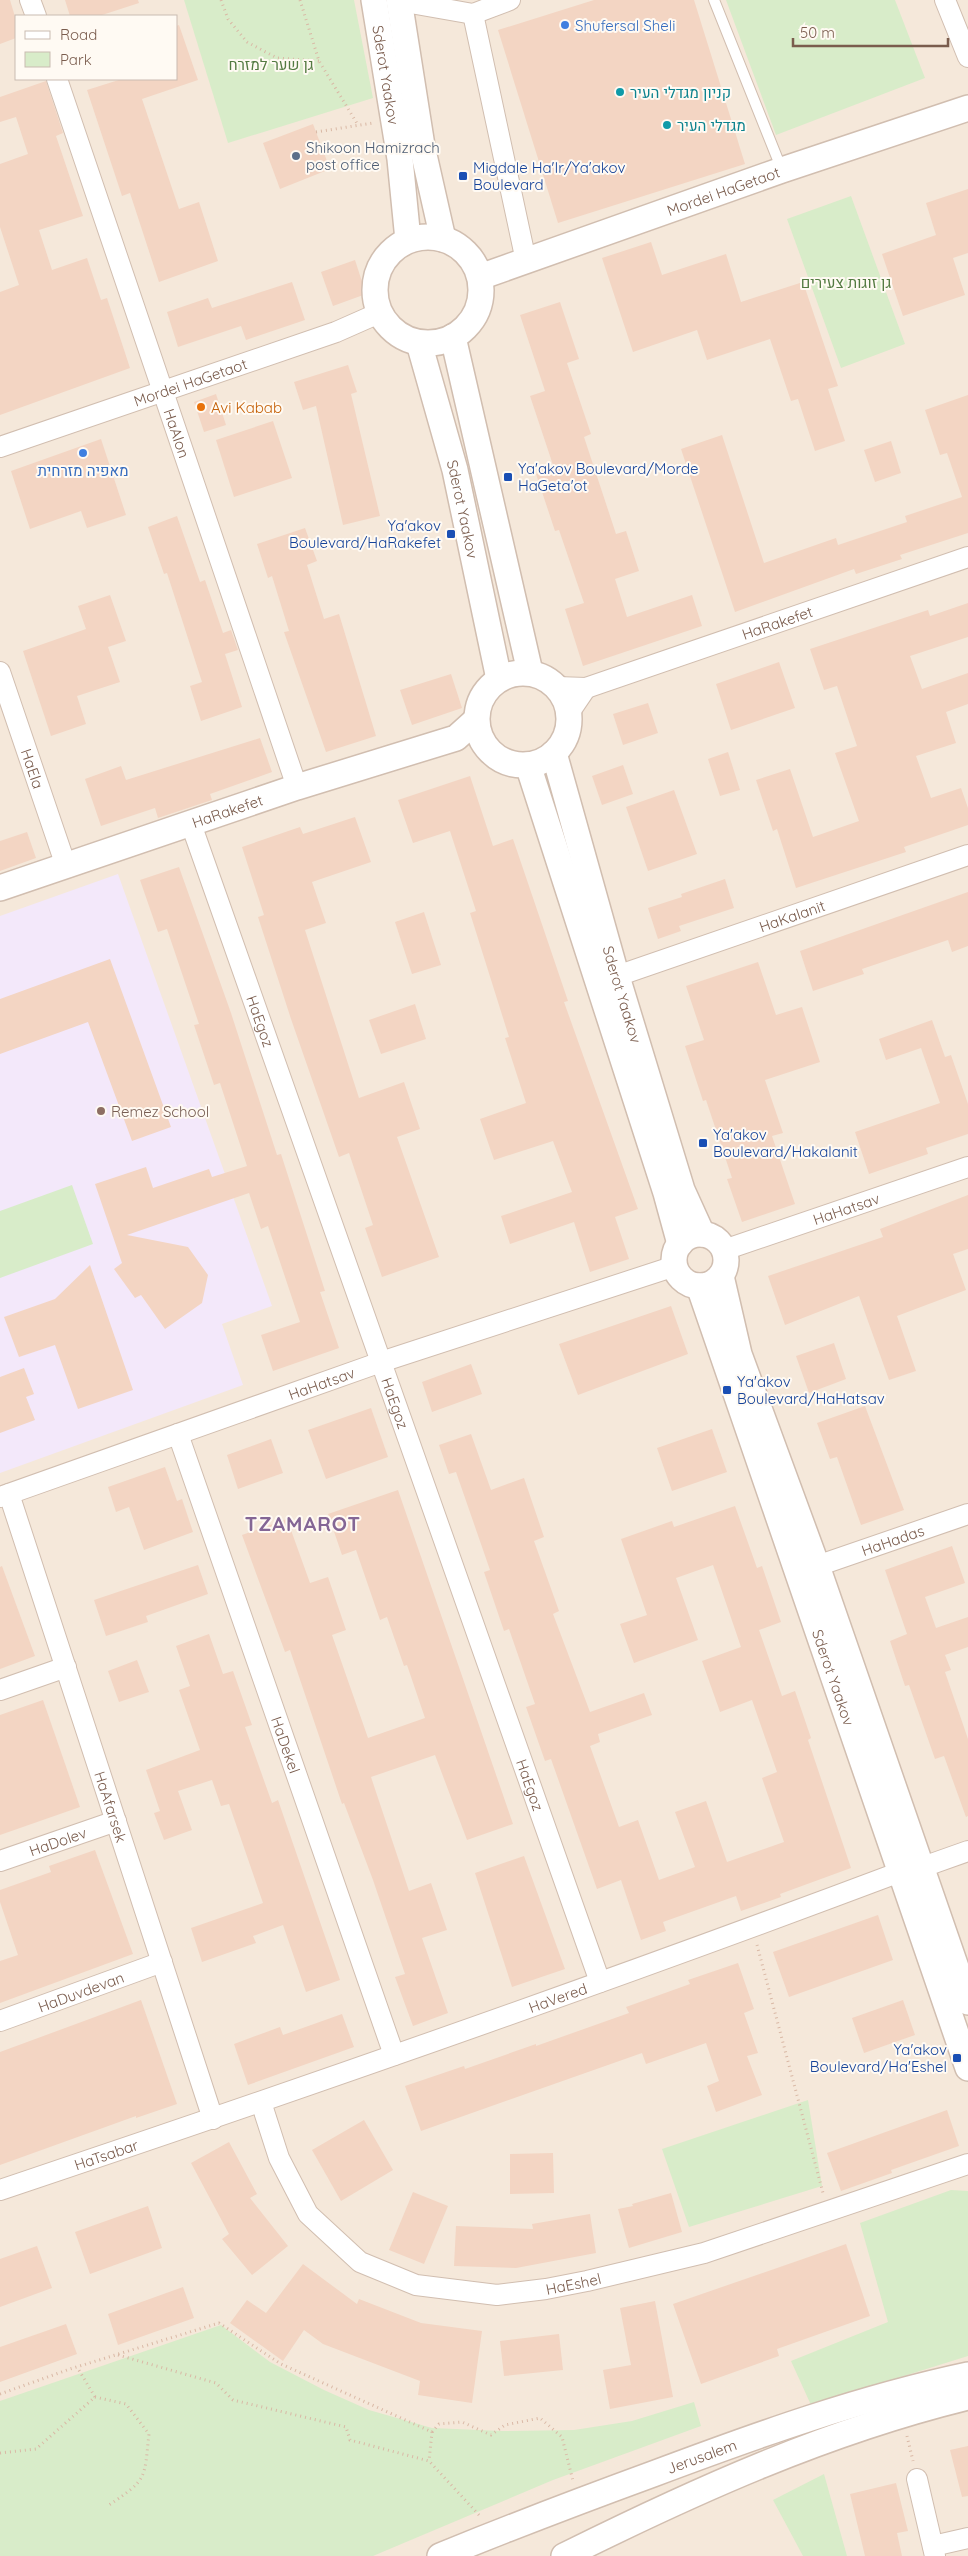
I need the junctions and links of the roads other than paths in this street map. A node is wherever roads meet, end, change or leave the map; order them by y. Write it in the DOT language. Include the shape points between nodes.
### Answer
graph roads {
  1 [pos="30,0"];
  2 [pos="374,0"];
  3 [pos="510,0"];
  4 [pos="714,0"];
  5 [pos="945,0"];
  6 [pos="399,1"];
  7 [pos="473,14"];
  8 [pos="36,15"];
  9 [pos="968,57"];
  10 [pos="57,80"];
  11 [pos="968,108"];
  12 [pos="782,170"];
  13 [pos="443,239"];
  14 [pos="408,240"];
  15 [pos="526,261"];
  16 [pos="480,277"];
  17 [pos="379,313"];
  18 [pos="453,337"];
  19 [pos="419,343"];
  20 [pos="163,391"];
  21 [pos="0,447"];
  22 [pos="968,557"];
  23 [pos="0,672"];
  24 [pos="530,672"];
  25 [pos="499,679"];
  26 [pos="557,687"];
  27 [pos="586,688"];
  28 [pos="569,713"];
  29 [pos="479,731"];
  30 [pos="554,753"];
  31 [pos="528,765"];
  32 [pos="297,787"];
  33 [pos="191,824"];
  34 [pos="968,855"];
  35 [pos="66,866"];
  36 [pos="0,888"];
  37 [pos="617,976"];
  38 [pos="968,1167"];
  39 [pos="702,1234"];
  40 [pos="724,1250"];
  41 [pos="677,1255"];
  42 [pos="710,1281"];
  43 [pos="381,1362"];
  44 [pos="178,1434"];
  45 [pos="5,1496"];
  46 [pos="968,1514"];
  47 [pos="817,1566"];
  48 [pos="66,1667"];
  49 [pos="0,1690"];
  50 [pos="116,1821"];
  51 [pos="968,1851"];
  52 [pos="0,1861"];
  53 [pos="910,1870"];
  54 [pos="162,1962"];
  55 [pos="600,1982"];
  56 [pos="968,2002"];
  57 [pos="0,2021"];
  58 [pos="394,2055"];
  59 [pos="968,2068"];
  60 [pos="261,2102"];
  61 [pos="213,2119"];
  62 [pos="968,2164"];
  63 [pos="0,2190"];
  64 [pos="968,2375"];
  65 [pos="968,2397"];
  66 [pos="917,2479"];
  67 [pos="968,2538"];
  68 [pos="934,2551"];
  69 [pos="440,2556"];
  70 [pos="564,2556"];
  1 -- 8 [label="street"];
  2 -- 14 [label="street, Sderot Yaakov"];
  3 -- 7 [label="street"];
  4 -- 12 [label="lane"];
  5 -- 9 [label="street"];
  6 -- 7 [label="street"];
  6 -- 13 [label="street, Sderot Yaakov" via="422,146"];
  7 -- 15 [label="street"];
  10 -- 20 [label="street, HaAlon"];
  11 -- 12 [label="street, Mordei HaGetaot"];
  12 -- 15 [label="street, Mordei HaGetaot"];
  13 -- 14 [label="street" via="425,236"];
  13 -- 16 [label="street" via="466,253"];
  14 -- 17 [label="street" via="393,249 382,262 374,296"];
  15 -- 16 [label="street, Mordei HaGetaot"];
  16 -- 18 [label="street" via="481,295 476,312 467,327"];
  17 -- 19 [label="street" via="402,337"];
  17 -- 20 [label="street, Mordei HaGetaot" via="336,332"];
  18 -- 19 [label="street" via="436,343"];
  18 -- 24 [label="street, Sderot Yaakov"];
  19 -- 25 [label="street, Sderot Yaakov" via="455,470"];
  20 -- 21 [label="street, Mordei HaGetaot"];
  20 -- 32 [label="street, HaAlon"];
  22 -- 27 [label="street, HaRakefet"];
  23 -- 35 [label="street, HaEla"];
  24 -- 25 [label="street" via="514,673"];
  24 -- 26 [label="street"];
  25 -- 29 [label="street" via="486,689 478,704"];
  26 -- 27 [label="street, HaRakefet"];
  26 -- 28 [label="street"];
  27 -- 28 [label="street"];
  28 -- 30 [label="street" via="569,728"];
  29 -- 31 [label="street" via="487,749 500,759 513,765"];
  29 -- 32 [label="street, HaRakefet"];
  30 -- 31 [label="street"];
  30 -- 37 [label="street, Sderot Yaakov"];
  31 -- 41 [label="street, Sderot Yaakov" via="666,1194"];
  32 -- 33 [label="street, HaRakefet"];
  33 -- 35 [label="street, HaRakefet"];
  33 -- 43 [label="street, HaEgoz"];
  34 -- 37 [label="street, HaKalanit"];
  35 -- 36 [label="street, HaRakefet"];
  37 -- 39 [label="street, Sderot Yaakov" via="682,1190"];
  38 -- 40 [label="street, HaHatsav"];
  39 -- 40 [label="street" via="715,1239"];
  39 -- 41 [label="street" via="686,1238"];
  40 -- 42 [label="street" via="726,1264"];
  41 -- 42 [label="street" via="683,1280"];
  41 -- 43 [label="street, HaHatsav"];
  42 -- 47 [label="street, Sderot Yaakov"];
  42 -- 53 [label="street, Sderot Yaakov"];
  43 -- 44 [label="street, HaHatsav"];
  43 -- 55 [label="street, HaEgoz"];
  44 -- 45 [label="street, HaHatsav"];
  44 -- 58 [label="street, HaDekel"];
  45 -- 48 [label="street, HaAfarsek"];
  46 -- 47 [label="street, HaHadas"];
  47 -- 53 [label="street, Sderot Yaakov"];
  48 -- 49 [label="street"];
  48 -- 50 [label="street, HaAfarsek"];
  50 -- 52 [label="street, HaDolev"];
  50 -- 54 [label="street, HaAfarsek"];
  51 -- 53 [label="street, HaVered"];
  53 -- 55 [label="street, HaVered"];
  53 -- 56 [label="street, Sderot Yaakov"];
  53 -- 59 [label="street, Sderot Yaakov"];
  54 -- 57 [label="street, HaDuvdevan"];
  54 -- 61 [label="street, HaAfarsek"];
  55 -- 58 [label="street, HaVered"];
  58 -- 60 [label="street, HaVered"];
  60 -- 61 [label="street, HaVered"];
  60 -- 62 [label="street, HaEshel" via="280,2158 308,2214 360,2262 416,2285 497,2294 546,2289 704,2253"];
  61 -- 63 [label="street, HaTsabar"];
  64 -- 69 [label="street, Jerusalem" via="886,2394 802,2420 578,2501"];
  65 -- 70 [label="street, Jerusalem" via="810,2444 762,2463"];
  66 -- 68 [label="street"];
  67 -- 68 [label="street"];
}
